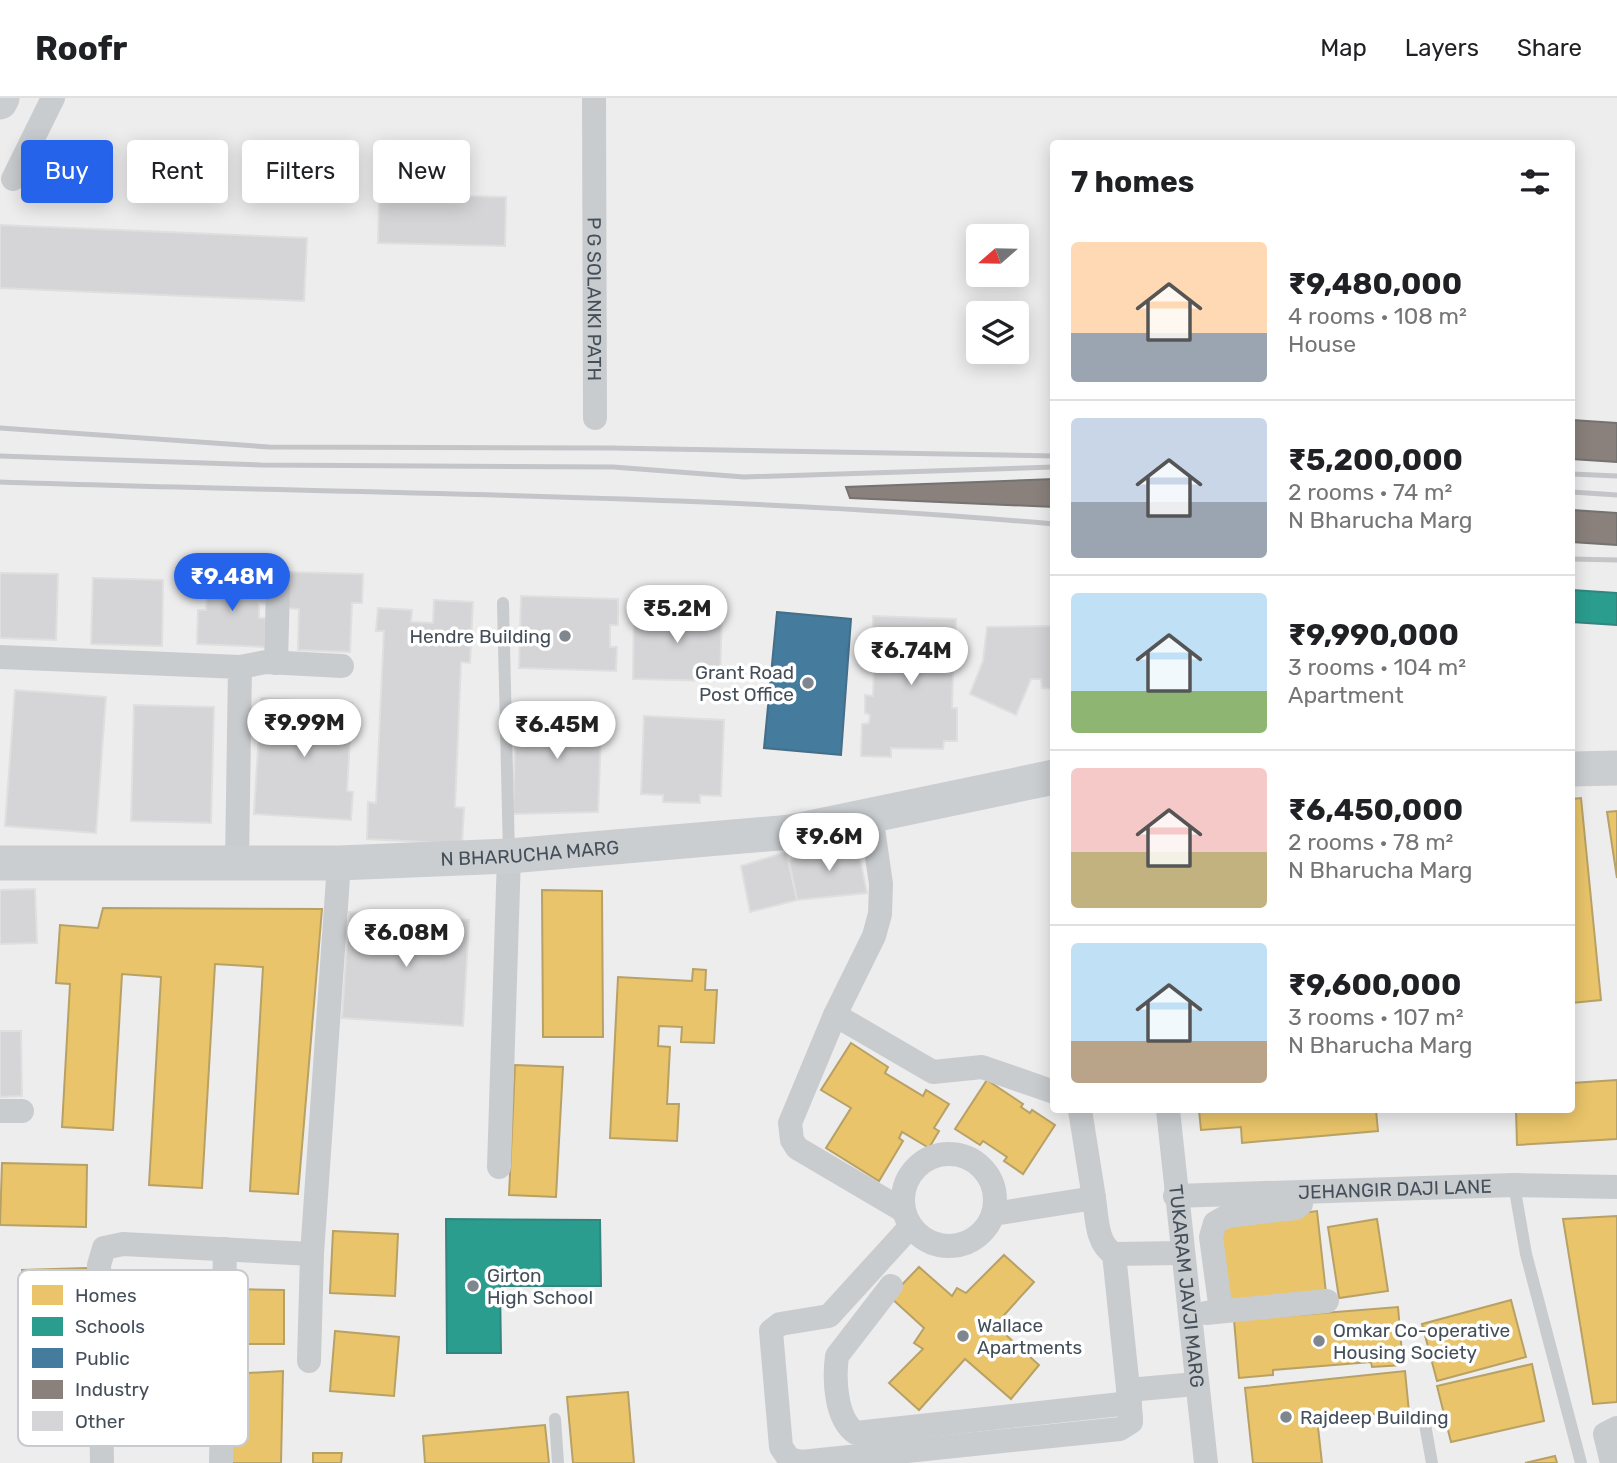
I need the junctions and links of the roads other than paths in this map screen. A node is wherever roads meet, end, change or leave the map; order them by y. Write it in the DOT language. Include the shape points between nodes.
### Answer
graph roads {
  1 [pos="53,98"];
  2 [pos="594,98"];
  3 [pos="13,179"];
  4 [pos="595,418"];
  5 [pos="278,587"];
  6 [pos="503,603"];
  7 [pos="0,657"];
  8 [pos="276,663"];
  9 [pos="342,666"];
  10 [pos="240,667"];
  11 [pos="1617,768"];
  12 [pos="1575,769"];
  13 [pos="1050,778"];
  14 [pos="871,815"];
  15 [pos="509,856"];
  16 [pos="237,862"];
  17 [pos="0,863"];
  18 [pos="340,863"];
  19 [pos="835,1015"];
  20 [pos="1050,1091"];
  21 [pos="1080,1113"];
  22 [pos="1168,1113"];
  23 [pos="499,1167"];
  24 [pos="1514,1185"];
  25 [pos="1617,1187"];
  26 [pos="1301,1192"];
  27 [pos="1175,1196"];
  28 [pos="1094,1198"];
  29 [pos="993,1214"];
  30 [pos="908,1219"];
  31 [pos="1215,1223"];
  32 [pos="225,1249"];
  33 [pos="1181,1253"];
  34 [pos="312,1254"];
  35 [pos="1114,1254"];
  36 [pos="100,1270"];
  37 [pos="225,1270"];
  38 [pos="891,1286"];
  39 [pos="1327,1301"];
  40 [pos="1221,1311"];
  41 [pos="1188,1315"];
  42 [pos="309,1361"];
  43 [pos="1196,1384"];
  44 [pos="1129,1397"];
  45 [pos="555,1419"];
  46 [pos="1424,1419"];
  47 [pos="1617,1428"];
  48 [pos="558,1463"];
  49 [pos="1206,1463"];
  50 [pos="1432,1463"];
  51 [pos="1581,1463"];
  52 [pos="1612,1463"];
  1 -- 3 [label="street"];
  2 -- 4 [label="street, P G SOLANKI PATH"];
  5 -- 8 [label="street"];
  6 -- 15 [label="lane"];
  7 -- 10 [label="street"];
  8 -- 9 [label="street"];
  8 -- 10 [label="street"];
  10 -- 16 [label="street"];
  11 -- 12 [label="street"];
  13 -- 14 [label="street, N BHARUCHA MARG"];
  14 -- 15 [label="street, N BHARUCHA MARG" via="791,832"];
  14 -- 19 [label="street" via="881,884 880,914"];
  15 -- 18 [label="street, N BHARUCHA MARG"];
  15 -- 23 [label="street"];
  16 -- 17 [label="street, N BHARUCHA MARG"];
  16 -- 18 [label="street, N BHARUCHA MARG"];
  18 -- 34 [label="street"];
  19 -- 20 [label="street" via="933,1072 982,1067"];
  19 -- 30 [label="street" via="790,1123 792,1140 797,1148"];
  21 -- 28 [label="street"];
  22 -- 27 [label="street, TUKARAM JAVJI MARG"];
  24 -- 25 [label="street, JEHANGIR DAJI LANE"];
  24 -- 26 [label="street, JEHANGIR DAJI LANE"];
  24 -- 51 [label="lane" via="1526,1254"];
  26 -- 27 [label="street, JEHANGIR DAJI LANE"];
  26 -- 31 [label="street" via="1301,1204 1296,1208 1227,1216"];
  27 -- 31 [label="street"];
  27 -- 33 [label="street, TUKARAM JAVJI MARG"];
  28 -- 29 [label="street"];
  28 -- 35 [label="street" via="1101,1242"];
  29 -- 30 [label="street" via="982,1234 967,1244 950,1247 932,1245 916,1234"];
  29 -- 30 [label="street" via="993,1184 984,1170 953,1154 934,1156 918,1165 906,1181 902,1200"];
  30 -- 44 [label="street" via="829,1315 780,1324 771,1331 781,1447 789,1459 801,1462 1120,1429 1130,1422"];
  31 -- 40 [label="street" via="1211,1237"];
  32 -- 34 [label="street"];
  32 -- 36 [label="street" via="111,1245 100,1255"];
  32 -- 37 [label="street"];
  33 -- 35 [label="street"];
  33 -- 41 [label="street, TUKARAM JAVJI MARG"];
  34 -- 42 [label="street"];
  35 -- 44 [label="street"];
  38 -- 44 [label="street" via="837,1356 842,1416 856,1433"];
  39 -- 40 [label="street"];
  40 -- 41 [label="street"];
  41 -- 43 [label="street, TUKARAM JAVJI MARG"];
  43 -- 44 [label="street"];
  43 -- 49 [label="street, TUKARAM JAVJI MARG"];
  45 -- 48 [label="lane"];
  46 -- 50 [label="lane"];
  47 -- 52 [label="street" via="1605,1434"];
}
